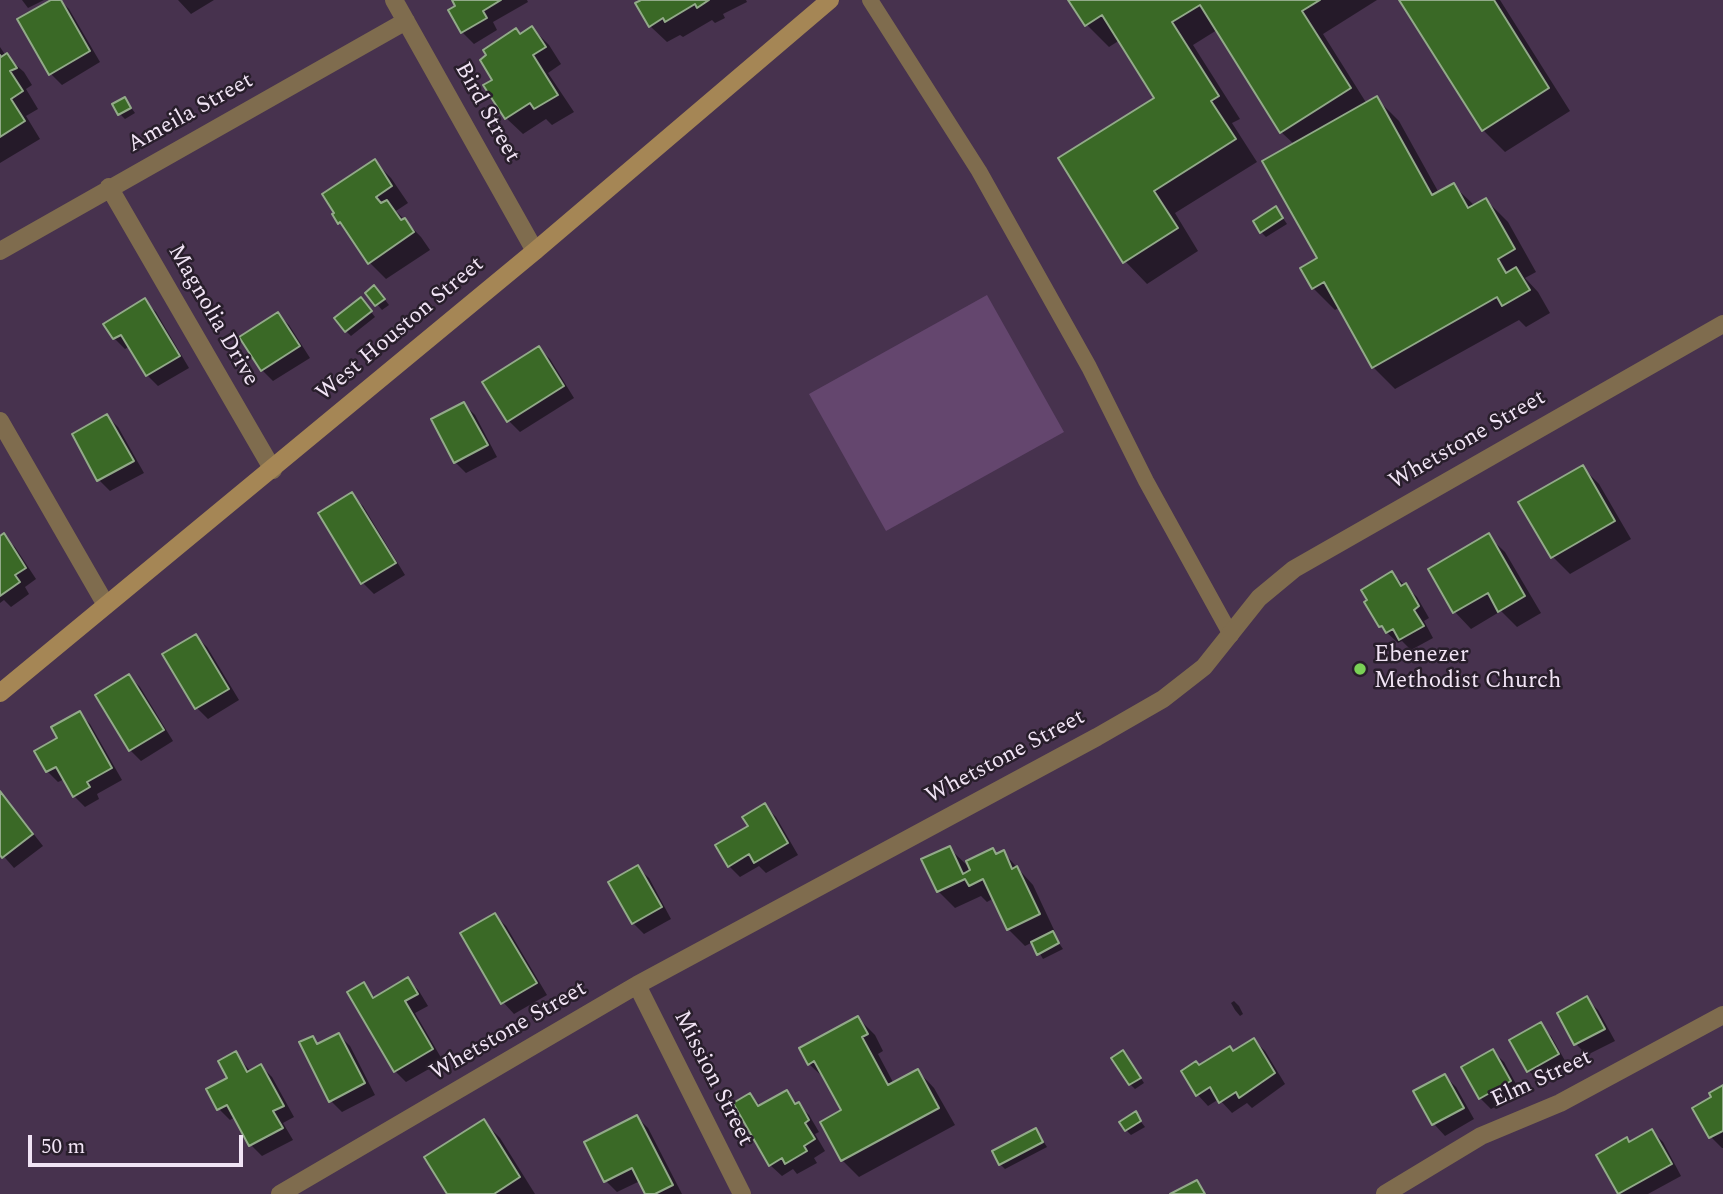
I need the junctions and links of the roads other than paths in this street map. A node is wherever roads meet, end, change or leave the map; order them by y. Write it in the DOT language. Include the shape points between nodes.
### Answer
graph roads {
  1 [pos="394,0"];
  2 [pos="870,0"];
  3 [pos="820,3"];
  4 [pos="406,21"];
  5 [pos="109,187"];
  6 [pos="0,251"];
  7 [pos="535,251"];
  8 [pos="1723,324"];
  9 [pos="0,421"];
  10 [pos="272,470"];
  11 [pos="106,605"];
  12 [pos="1231,635"];
  13 [pos="0,693"];
  14 [pos="637,985"];
  15 [pos="1723,1016"];
  16 [pos="280,1194"];
  17 [pos="742,1194"];
  18 [pos="1385,1194"];
  1 -- 4 [label="street, Bird Street"];
  2 -- 12 [label="lane" via="979,171"];
  3 -- 7 [label="main road, West Houston Street"];
  4 -- 5 [label="street, Ameila Street"];
  4 -- 7 [label="street, Bird Street"];
  5 -- 6 [label="street, Ameila Street"];
  5 -- 10 [label="street, Magnolia Drive"];
  7 -- 10 [label="main road, West Houston Street"];
  8 -- 12 [label="street, Whetstone Street" via="1294,569 1259,598"];
  9 -- 11 [label="street"];
  10 -- 11 [label="main road, West Houston Street"];
  11 -- 13 [label="main road, West Houston Street"];
  12 -- 14 [label="street, Whetstone Street" via="1204,667 1163,699"];
  14 -- 16 [label="street, Whetstone Street"];
  14 -- 17 [label="street, Mission Street"];
  15 -- 18 [label="street, Elm Street" via="1560,1103 1480,1136"];
}
